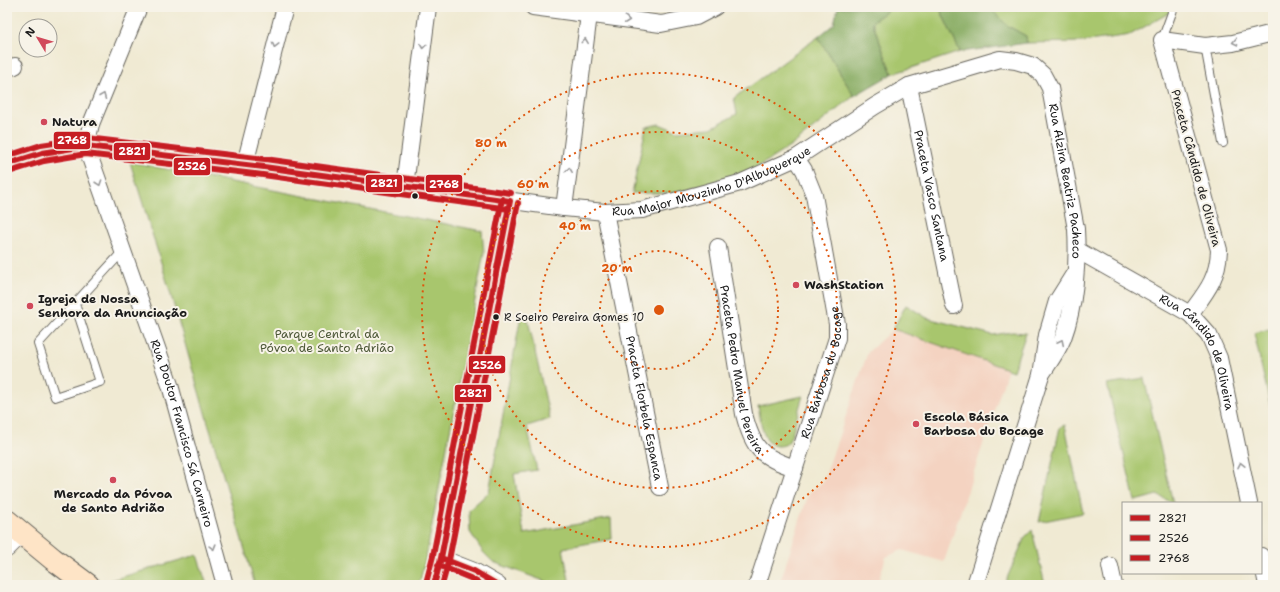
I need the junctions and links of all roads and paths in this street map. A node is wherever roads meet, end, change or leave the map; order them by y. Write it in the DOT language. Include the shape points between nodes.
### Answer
graph roads {
  1 [pos="139,7"];
  2 [pos="285,7"];
  3 [pos="428,7"];
  4 [pos="532,7"];
  5 [pos="715,7"];
  6 [pos="1174,7"];
  7 [pos="589,11"];
  8 [pos="1273,33"];
  9 [pos="1162,40"];
  10 [pos="1205,46"];
  11 [pos="909,86"];
  12 [pos="1050,88"];
  13 [pos="1223,143"];
  14 [pos="86,146"];
  15 [pos="796,158"];
  16 [pos="7,164"];
  17 [pos="245,164"];
  18 [pos="405,186"];
  19 [pos="510,201"];
  20 [pos="564,208"];
  21 [pos="606,212"];
  22 [pos="718,247"];
  23 [pos="1077,250"];
  24 [pos="123,252"];
  25 [pos="75,304"];
  26 [pos="954,306"];
  27 [pos="1190,314"];
  28 [pos="795,468"];
  29 [pos="660,487"];
  30 [pos="1249,502"];
  31 [pos="15,527"];
  32 [pos="7,549"];
  33 [pos="441,558"];
  34 [pos="1262,560"];
  35 [pos="1110,566"];
  36 [pos="88,585"];
  37 [pos="225,585"];
  38 [pos="434,585"];
  39 [pos="498,585"];
  40 [pos="757,585"];
  41 [pos="975,585"];
  42 [pos="1114,585"];
  43 [pos="1268,585"];
  14 -- 1 [label="street, one-way" via="91,124"];
  2 -- 17 [label="street, one-way"];
  3 -- 18 [label="street, one-way"];
  4 -- 7 [label="street"];
  7 -- 5 [label="street, one-way" via="661,24 696,17"];
  6 -- 9 [label="lane"];
  20 -- 7 [label="street, one-way"];
  8 -- 10 [label="street, one-way" via="1233,43"];
  9 -- 10 [label="street"];
  9 -- 27 [label="street, Praceta Cândido de Oliveira" via="1219,250 1219,267 1208,291"];
  10 -- 13 [label="lane"];
  11 -- 12 [label="street, Rua Major Mouzinho D'Albuquerque" via="1000,59 1033,66 1043,75"];
  11 -- 15 [label="street, Rua Major Mouzinho D'Albuquerque"];
  11 -- 26 [label="street, Praceta Vasco Santana"];
  12 -- 23 [label="street, Rua Alzira Beatriz Pacheco" via="1073,202"];
  14 -- 16 [label="street, Rua Major Mouzinho D'Albuquerque"];
  14 -- 17 [label="street, Rua Major Mouzinho D'Albuquerque"];
  14 -- 24 [label="street, Rua Doutor Francisco Sá Carneiro, one-way"];
  15 -- 21 [label="street, Rua Major Mouzinho D'Albuquerque" via="740,183 704,194 642,210"];
  15 -- 28 [label="street, Rua Barbosa du Bocage" via="814,195 837,324 837,338"];
  17 -- 18 [label="street, Rua Major Mouzinho D'Albuquerque"];
  18 -- 19 [label="street, Rua Major Mouzinho D'Albuquerque"];
  19 -- 20 [label="street, Rua Major Mouzinho D'Albuquerque"];
  19 -- 33 [label="street"];
  20 -- 21 [label="street, Rua Major Mouzinho D'Albuquerque"];
  21 -- 29 [label="street, Praceta Florbela Espanca"];
  22 -- 28 [label="street, Praceta Pedro Manuel Pereira" via="744,414 750,434 758,448 774,462"];
  23 -- 27 [label="street, Rua Cândido de Oliveira"];
  23 -- 41 [label="street, Rua Alzira Beatriz Pacheco" via="1073,306 1062,340 1041,375"];
  24 -- 25 [label="lane"];
  24 -- 37 [label="street, Rua Doutor Francisco Sá Carneiro, one-way" via="170,385"];
  25 -- 25 [label="lane" via="38,344 55,397 100,382"];
  30 -- 27 [label="street, Rua Cândido de Oliveira, one-way" via="1219,358 1209,336"];
  28 -- 40 [label="street, Rua Barbosa du Bocage"];
  31 -- 32 [label="street"];
  31 -- 36 [label="street"];
  33 -- 38 [label="street"];
  33 -- 39 [label="street" via="474,570"];
  34 -- 43 [label="street"];
  35 -- 42 [label="street"];
}
